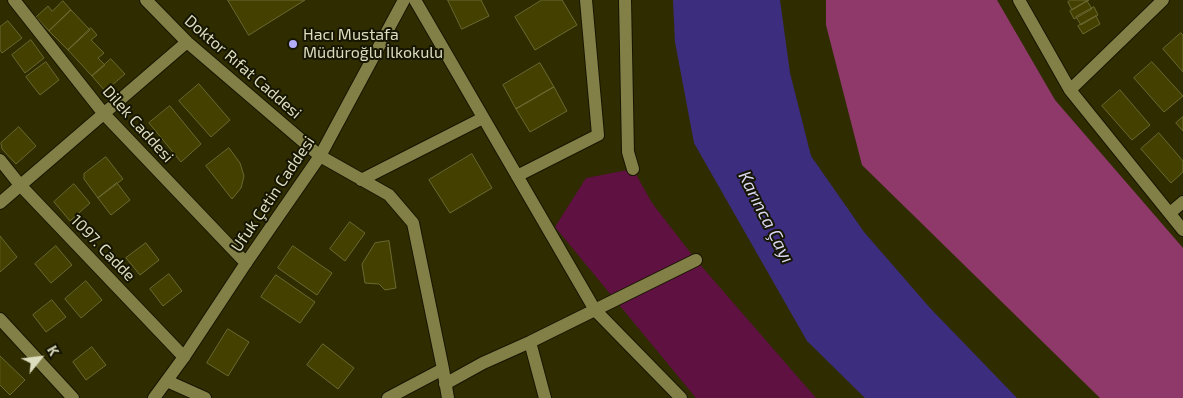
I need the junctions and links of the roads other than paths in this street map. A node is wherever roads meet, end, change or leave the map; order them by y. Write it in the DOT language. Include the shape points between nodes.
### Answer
graph roads {
  1 [pos="14,0"];
  2 [pos="146,0"];
  3 [pos="404,0"];
  4 [pos="415,0"];
  5 [pos="586,0"];
  6 [pos="625,0"];
  7 [pos="1020,0"];
  8 [pos="1163,0"];
  9 [pos="187,42"];
  10 [pos="1070,90"];
  11 [pos="104,114"];
  12 [pos="483,118"];
  13 [pos="320,156"];
  14 [pos="0,160"];
  15 [pos="632,169"];
  16 [pos="517,176"];
  17 [pos="361,180"];
  18 [pos="20,185"];
  19 [pos="1183,202"];
  20 [pos="0,203"];
  21 [pos="1170,214"];
  22 [pos="1183,230"];
  23 [pos="696,260"];
  24 [pos="246,263"];
  25 [pos="595,310"];
  26 [pos="0,319"];
  27 [pos="530,342"];
  28 [pos="184,357"];
  29 [pos="443,369"];
  30 [pos="167,381"];
  31 [pos="445,384"];
  32 [pos="73,398"];
  33 [pos="154,398"];
  34 [pos="205,398"];
  35 [pos="388,398"];
  36 [pos="448,398"];
  37 [pos="545,398"];
  38 [pos="681,398"];
  1 -- 11 [label="street, Dilek Caddesi"];
  2 -- 9 [label="street, Doktor Rıfat Caddesi"];
  3 -- 13 [label="street, Ufuk Çetin Caddesi"];
  4 -- 12 [label="street"];
  5 -- 16 [label="street" via="598,135"];
  6 -- 15 [label="street" via="628,152"];
  7 -- 10 [label="street"];
  8 -- 10 [label="street"];
  9 -- 11 [label="street"];
  9 -- 13 [label="street, Doktor Rıfat Caddesi"];
  10 -- 21 [label="street"];
  11 -- 18 [label="street"];
  11 -- 24 [label="street, Dilek Caddesi"];
  12 -- 16 [label="street"];
  12 -- 17 [label="street"];
  13 -- 17 [label="street, Doktor Rıfat Caddesi"];
  13 -- 24 [label="street, Ufuk Çetin Caddesi"];
  14 -- 18 [label="street, 1097. Cadde"];
  16 -- 25 [label="street"];
  17 -- 29 [label="street, Doktor Rıfat Caddesi" via="389,195 413,223"];
  18 -- 20 [label="street"];
  18 -- 28 [label="street, 1097. Cadde"];
  19 -- 21 [label="street"];
  21 -- 22 [label="street"];
  23 -- 25 [label="street"];
  24 -- 28 [label="street, Ufuk Çetin Caddesi"];
  25 -- 27 [label="street"];
  25 -- 38 [label="street"];
  26 -- 32 [label="street"];
  27 -- 31 [label="street"];
  27 -- 37 [label="street"];
  28 -- 30 [label="street, Ufuk Çetin Caddesi"];
  29 -- 31 [label="street, Doktor Rıfat Caddesi"];
  29 -- 35 [label="street"];
  30 -- 33 [label="street, Ufuk Çetin Caddesi"];
  30 -- 34 [label="street"];
  31 -- 36 [label="street, Doktor Rıfat Caddesi"];
}
